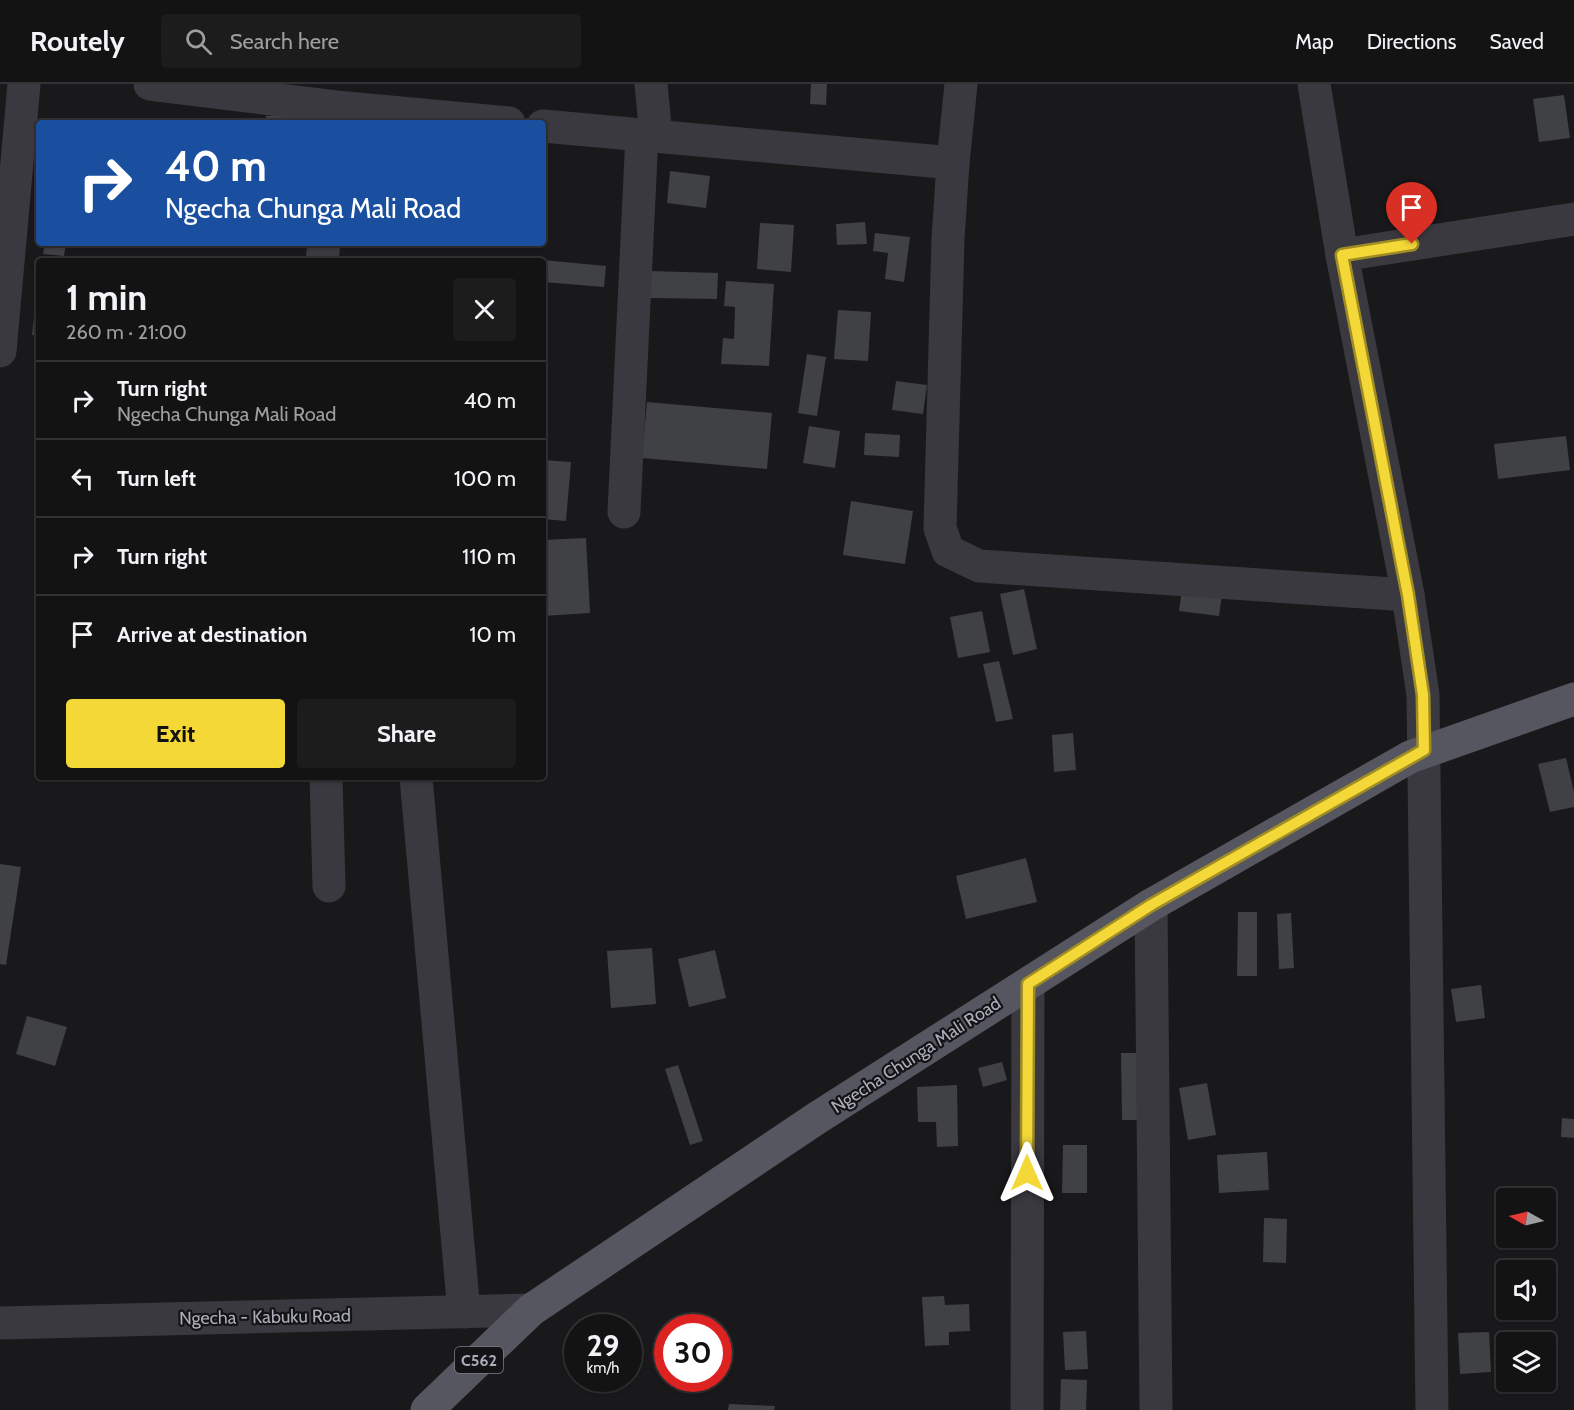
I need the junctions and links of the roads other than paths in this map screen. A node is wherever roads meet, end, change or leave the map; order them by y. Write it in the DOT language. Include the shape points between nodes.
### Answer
graph roads {
  1 [pos="24,84"];
  2 [pos="150,84"];
  3 [pos="651,84"];
  4 [pos="961,84"];
  5 [pos="1314,84"];
  6 [pos="335,115"];
  7 [pos="444,120"];
  8 [pos="546,126"];
  9 [pos="649,136"];
  10 [pos="953,163"];
  11 [pos="1574,219"];
  12 [pos="1342,255"];
  13 [pos="0,351"];
  14 [pos="624,512"];
  15 [pos="1408,595"];
  16 [pos="1574,699"];
  17 [pos="1417,754"];
  18 [pos="326,780"];
  19 [pos="416,780"];
  20 [pos="329,886"];
  21 [pos="1151,905"];
  22 [pos="1028,984"];
  23 [pos="531,1310"];
  24 [pos="464,1312"];
  25 [pos="0,1323"];
  26 [pos="427,1410"];
  27 [pos="1026,1410"];
  28 [pos="1156,1410"];
  29 [pos="1416,1410"];
  30 [pos="1432,1410"];
  1 -- 13 [label="street"];
  2 -- 6 [label="street"];
  3 -- 9 [label="street"];
  4 -- 10 [label="street"];
  5 -- 12 [label="street"];
  6 -- 7 [label="street"];
  8 -- 9 [label="street"];
  9 -- 10 [label="street"];
  9 -- 14 [label="street"];
  10 -- 15 [label="street" via="940,528 948,551 979,566"];
  11 -- 12 [label="street"];
  12 -- 15 [label="street"];
  15 -- 17 [label="street" via="1423,695"];
  16 -- 17 [label="main road, Ngecha Chunga Mali Road / C562"];
  17 -- 21 [label="main road, Ngecha Chunga Mali Road / C562"];
  17 -- 29 [label="street"];
  17 -- 30 [label="street"];
  18 -- 20 [label="street"];
  19 -- 24 [label="street"];
  21 -- 22 [label="main road, Ngecha Chunga Mali Road / C562"];
  21 -- 28 [label="street"];
  22 -- 23 [label="main road, Ngecha Chunga Mali Road / C562" via="817,1118"];
  22 -- 27 [label="street"];
  23 -- 24 [label="street, Ngecha - Kabuku Road"];
  23 -- 26 [label="main road, Ngecha Chunga Mali Road / C562"];
  24 -- 25 [label="street, Ngecha - Kabuku Road"];
}
